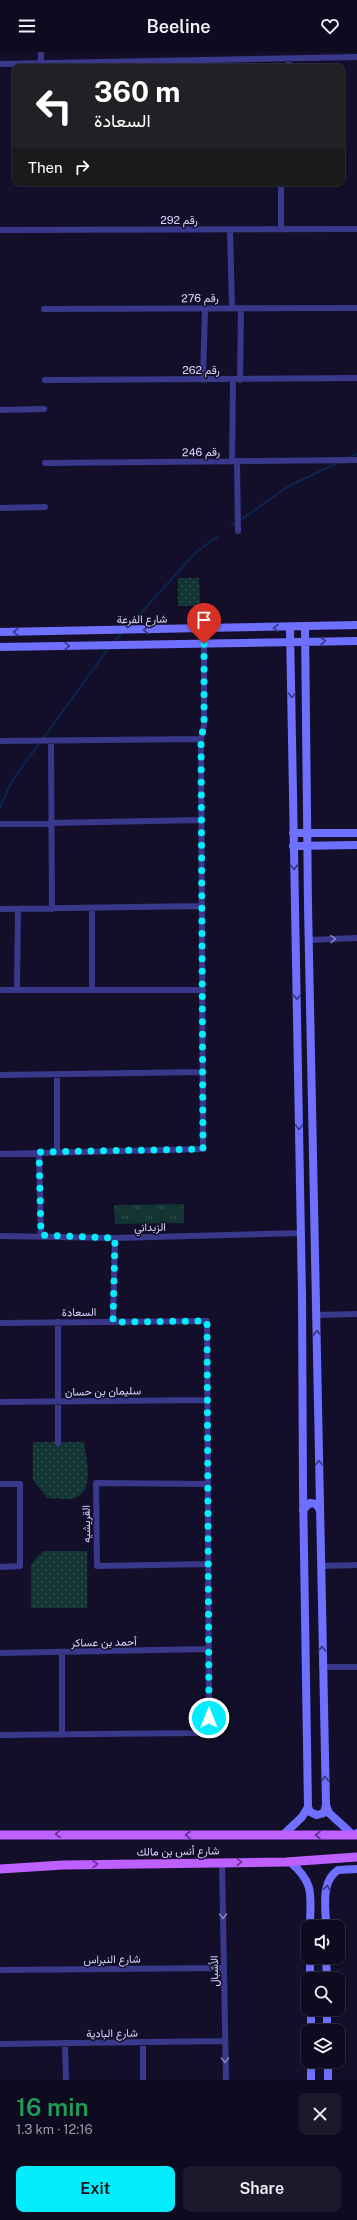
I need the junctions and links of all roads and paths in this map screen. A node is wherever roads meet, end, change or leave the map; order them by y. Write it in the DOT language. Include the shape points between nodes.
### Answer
graph roads {
  1 [pos="41,52"];
  2 [pos="247,55"];
  3 [pos="357,57"];
  4 [pos="288,58"];
  5 [pos="41,63"];
  6 [pos="0,64"];
  7 [pos="110,64"];
  8 [pos="289,64"];
  9 [pos="281,186"];
  10 [pos="281,229"];
  11 [pos="357,229"];
  12 [pos="0,230"];
  13 [pos="230,230"];
  14 [pos="232,307"];
  15 [pos="205,308"];
  16 [pos="241,308"];
  17 [pos="357,308"];
  18 [pos="44,309"];
  19 [pos="357,378"];
  20 [pos="45,380"];
  21 [pos="203,380"];
  22 [pos="232,380"];
  23 [pos="240,380"];
  24 [pos="44,409"];
  25 [pos="0,410"];
  26 [pos="357,460"];
  27 [pos="235,461"];
  28 [pos="45,463"];
  29 [pos="45,507"];
  30 [pos="0,508"];
  31 [pos="238,531"];
  32 [pos="357,625"];
  33 [pos="305,627"];
  34 [pos="290,628"];
  35 [pos="0,632"];
  36 [pos="357,641"];
  37 [pos="291,642"];
  38 [pos="306,642"];
  39 [pos="204,644"];
  40 [pos="0,647"];
  41 [pos="307,666"];
  42 [pos="291,668"];
  43 [pos="201,739"];
  44 [pos="0,741"];
  45 [pos="52,741"];
  46 [pos="201,820"];
  47 [pos="0,824"];
  48 [pos="52,824"];
  49 [pos="293,833"];
  50 [pos="307,833"];
  51 [pos="332,833"];
  52 [pos="357,833"];
  53 [pos="328,845"];
  54 [pos="357,845"];
  55 [pos="294,846"];
  56 [pos="308,846"];
  57 [pos="202,906"];
  58 [pos="92,908"];
  59 [pos="0,909"];
  60 [pos="18,909"];
  61 [pos="52,909"];
  62 [pos="357,938"];
  63 [pos="309,940"];
  64 [pos="17,989"];
  65 [pos="92,989"];
  66 [pos="0,990"];
  67 [pos="204,990"];
  68 [pos="203,1072"];
  69 [pos="57,1074"];
  70 [pos="0,1075"];
  71 [pos="57,1151"];
  72 [pos="39,1152"];
  73 [pos="0,1154"];
  74 [pos="301,1233"];
  75 [pos="41,1235"];
  76 [pos="0,1236"];
  77 [pos="115,1238"];
  78 [pos="357,1314"];
  79 [pos="317,1315"];
  80 [pos="58,1322"];
  81 [pos="113,1322"];
  82 [pos="0,1323"];
  83 [pos="207,1400"];
  84 [pos="0,1402"];
  85 [pos="57,1402"];
  86 [pos="58,1443"];
  87 [pos="0,1484"];
  88 [pos="207,1484"];
  89 [pos="319,1487"];
  90 [pos="303,1488"];
  91 [pos="303,1510"];
  92 [pos="320,1510"];
  93 [pos="208,1564"];
  94 [pos="322,1566"];
  95 [pos="357,1566"];
  96 [pos="0,1567"];
  97 [pos="208,1649"];
  98 [pos="0,1653"];
  99 [pos="62,1653"];
  100 [pos="322,1667"];
  101 [pos="357,1667"];
  102 [pos="62,1734"];
  103 [pos="0,1735"];
  104 [pos="326,1805"];
  105 [pos="308,1807"];
  106 [pos="356,1834"];
  107 [pos="0,1835"];
  108 [pos="283,1835"];
  109 [pos="357,1858"];
  110 [pos="334,1860"];
  111 [pos="357,1861"];
  112 [pos="290,1862"];
  113 [pos="222,1863"];
  114 [pos="0,1869"];
  115 [pos="357,1869"];
  116 [pos="310,1920"];
  117 [pos="326,1920"];
  118 [pos="224,1968"];
  119 [pos="0,1970"];
  120 [pos="225,2041"];
  121 [pos="143,2042"];
  122 [pos="65,2043"];
  123 [pos="0,2044"];
  124 [pos="311,2068"];
  125 [pos="328,2068"];
  126 [pos="66,2080"];
  127 [pos="144,2080"];
  128 [pos="226,2080"];
  129 [pos="311,2080"];
  130 [pos="328,2080"];
  1 -- 5 [label="street"];
  2 -- 4 [label="street"];
  2 -- 7 [label="street"];
  3 -- 4 [label="street"];
  4 -- 8 [label="street"];
  5 -- 6 [label="street"];
  5 -- 7 [label="street"];
  9 -- 10 [label="street"];
  10 -- 11 [label="street, رقم 292"];
  10 -- 13 [label="street, رقم 292"];
  12 -- 13 [label="street, رقم 292"];
  13 -- 14 [label="street"];
  14 -- 15 [label="street, رقم 276"];
  14 -- 16 [label="street, رقم 276"];
  15 -- 18 [label="street, رقم 276"];
  15 -- 21 [label="street"];
  16 -- 17 [label="street, رقم 276"];
  16 -- 23 [label="street"];
  19 -- 23 [label="street, رقم 262"];
  20 -- 21 [label="street, رقم 262"];
  21 -- 22 [label="street, رقم 262"];
  22 -- 23 [label="street, رقم 262"];
  22 -- 27 [label="street"];
  24 -- 25 [label="street"];
  26 -- 27 [label="street, رقم 246"];
  27 -- 28 [label="street, رقم 246"];
  27 -- 31 [label="street"];
  29 -- 30 [label="street"];
  32 -- 33 [label="street, شارع الفرعة"];
  33 -- 34 [label="street, شارع الفرعة"];
  33 -- 38 [label="street"];
  34 -- 35 [label="street, شارع الفرعة, one-way"];
  34 -- 37 [label="street"];
  38 -- 36 [label="street, one-way"];
  37 -- 38 [label="street"];
  37 -- 39 [label="street"];
  37 -- 42 [label="street"];
  38 -- 41 [label="street"];
  40 -- 39 [label="street, one-way"];
  39 -- 43 [label="street" via="204,725"];
  41 -- 42 [label="street" via="304,653 300,652 296,653"];
  41 -- 50 [label="street"];
  42 -- 49 [label="street, one-way"];
  43 -- 45 [label="street"];
  43 -- 46 [label="street"];
  44 -- 45 [label="street"];
  45 -- 48 [label="street"];
  46 -- 48 [label="street"];
  46 -- 57 [label="street"];
  47 -- 48 [label="street"];
  48 -- 61 [label="street"];
  49 -- 50 [label="street"];
  49 -- 55 [label="street"];
  50 -- 51 [label="street"];
  50 -- 56 [label="street"];
  51 -- 52 [label="street"];
  51 -- 53 [label="street" via="325,838"];
  53 -- 54 [label="street"];
  53 -- 56 [label="street"];
  55 -- 56 [label="street"];
  55 -- 74 [label="street, one-way"];
  56 -- 63 [label="street"];
  57 -- 58 [label="street"];
  57 -- 67 [label="street"];
  58 -- 61 [label="street"];
  58 -- 65 [label="street"];
  59 -- 60 [label="street"];
  60 -- 61 [label="street"];
  60 -- 64 [label="street"];
  63 -- 62 [label="street, one-way"];
  63 -- 79 [label="street"];
  64 -- 65 [label="street"];
  64 -- 66 [label="street"];
  65 -- 67 [label="street"];
  67 -- 68 [label="street"];
  68 -- 69 [label="street"];
  68 -- 71 [label="street" via="203,1149"];
  69 -- 70 [label="street"];
  69 -- 71 [label="street"];
  71 -- 72 [label="street"];
  72 -- 73 [label="street"];
  72 -- 75 [label="street"];
  74 -- 77 [label="street, الزبداني"];
  74 -- 90 [label="street"];
  75 -- 76 [label="street, الزبداني"];
  75 -- 77 [label="street, الزبداني"];
  77 -- 81 [label="street"];
  78 -- 79 [label="street"];
  89 -- 79 [label="street, one-way"];
  80 -- 81 [label="street, السعادة"];
  80 -- 82 [label="street, السعادة"];
  80 -- 85 [label="street"];
  81 -- 83 [label="street, السعادة" via="207,1321"];
  83 -- 85 [label="street, سليمان بن حسان"];
  83 -- 88 [label="street"];
  84 -- 85 [label="street, سليمان بن حسان"];
  85 -- 86 [label="street"];
  87 -- 96 [label="street" via="20,1484 20,1566"];
  88 -- 93 [label="street"];
  88 -- 93 [label="street, القريشيه" via="96,1483 97,1566"];
  89 -- 90 [label="street" via="313,1492"];
  89 -- 92 [label="street"];
  90 -- 91 [label="street"];
  91 -- 92 [label="street" via="310,1502 316,1504"];
  91 -- 105 [label="street"];
  92 -- 94 [label="street"];
  93 -- 97 [label="street"];
  94 -- 95 [label="street"];
  100 -- 94 [label="street, one-way"];
  97 -- 99 [label="street, أحمد بن عساكر"];
  97 -- 102 [label="street" via="209,1718 206,1725 197,1733"];
  98 -- 99 [label="street, أحمد بن عساكر"];
  99 -- 102 [label="street"];
  100 -- 101 [label="street"];
  104 -- 100 [label="street, one-way"];
  102 -- 103 [label="street"];
  104 -- 105 [label="street" via="324,1812 317,1815 310,1812"];
  104 -- 106 [label="street" via="329,1813"];
  105 -- 108 [label="street" via="302,1817"];
  106 -- 108 [label="main road, one-way"];
  108 -- 107 [label="main road, one-way"];
  109 -- 110 [label="main road, شارع أنس بن مالك"];
  110 -- 111 [label="street"];
  110 -- 112 [label="main road, شارع أنس بن مالك"];
  113 -- 112 [label="main road, شارع أنس بن مالك, one-way"];
  112 -- 116 [label="street" via="301,1871 308,1882"];
  114 -- 113 [label="main road, شارع أنس بن مالك, one-way" via="63,1865"];
  113 -- 118 [label="street, الأشبال, one-way"];
  117 -- 115 [label="street, one-way" via="328,1880 338,1870"];
  118 -- 119 [label="street, شارع النبراس"];
  118 -- 120 [label="street, الأشبال"];
  120 -- 121 [label="street, شارع البادية"];
  120 -- 128 [label="street, الأشبال, one-way"];
  121 -- 122 [label="street, شارع البادية"];
  121 -- 127 [label="street"];
  122 -- 123 [label="street, شارع البادية"];
  122 -- 126 [label="street"];
  124 -- 129 [label="street"];
  125 -- 130 [label="street"];
}
